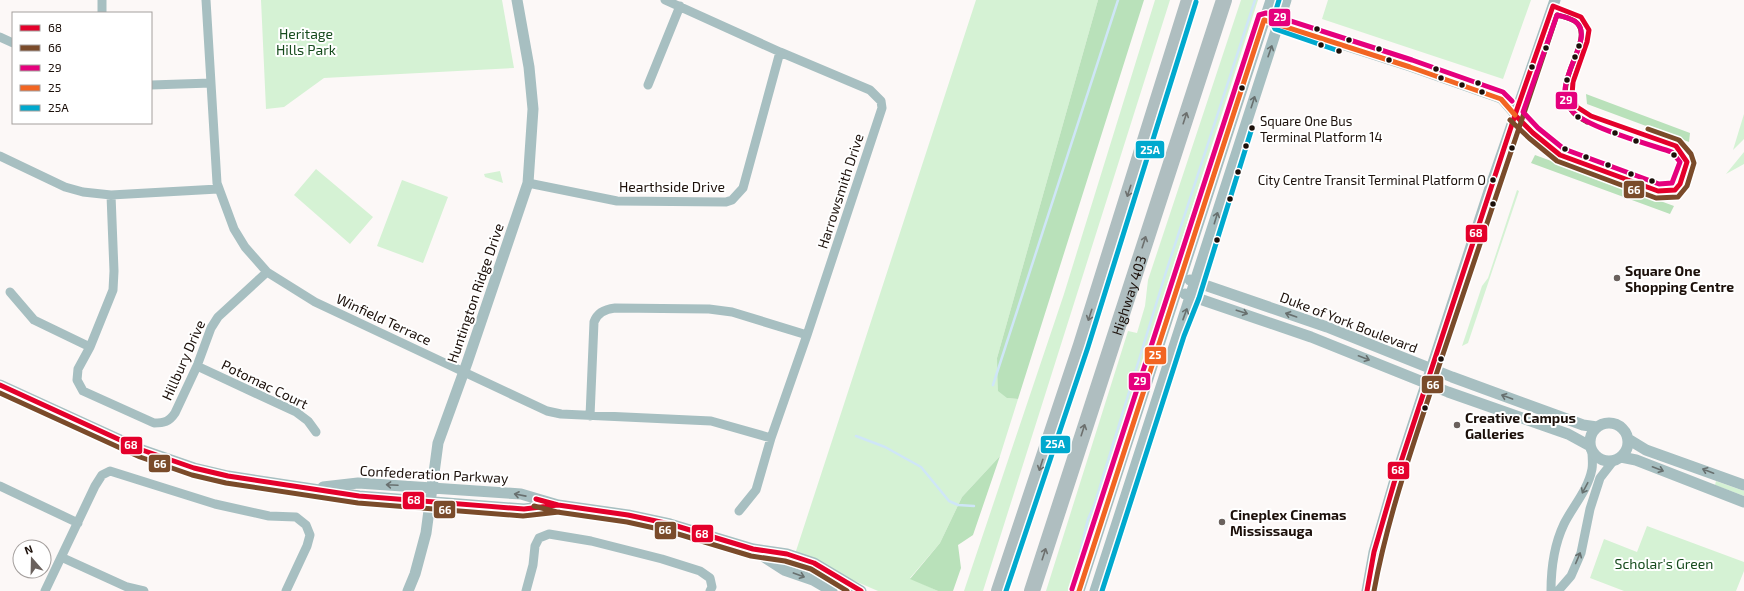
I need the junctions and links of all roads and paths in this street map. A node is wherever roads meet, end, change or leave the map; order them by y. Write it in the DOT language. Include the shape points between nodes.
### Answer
graph roads {
  1 [pos="102,0"];
  2 [pos="206,0"];
  3 [pos="517,0"];
  4 [pos="665,0"];
  5 [pos="1189,0"];
  6 [pos="1224,0"];
  7 [pos="1271,0"];
  8 [pos="1286,0"];
  9 [pos="1555,0"];
  10 [pos="680,6"];
  11 [pos="102,12"];
  12 [pos="1264,20"];
  13 [pos="1279,24"];
  14 [pos="0,37"];
  15 [pos="12,43"];
  16 [pos="780,52"];
  17 [pos="211,83"];
  18 [pos="152,85"];
  19 [pos="648,85"];
  20 [pos="1515,115"];
  21 [pos="0,156"];
  22 [pos="528,183"];
  23 [pos="218,189"];
  24 [pos="111,195"];
  25 [pos="268,272"];
  26 [pos="1181,277"];
  27 [pos="1196,282"];
  28 [pos="1176,291"];
  29 [pos="10,292"];
  30 [pos="1192,296"];
  31 [pos="807,335"];
  32 [pos="90,347"];
  33 [pos="197,366"];
  34 [pos="1431,369"];
  35 [pos="464,373"];
  36 [pos="1427,383"];
  37 [pos="0,385"];
  38 [pos="590,416"];
  39 [pos="1597,427"];
  40 [pos="316,432"];
  41 [pos="771,438"];
  42 [pos="1628,439"];
  43 [pos="1591,448"];
  44 [pos="1617,459"];
  45 [pos="1744,485"];
  46 [pos="0,486"];
  47 [pos="431,487"];
  48 [pos="307,489"];
  49 [pos="430,502"];
  50 [pos="1744,502"];
  51 [pos="558,506"];
  52 [pos="739,511"];
  53 [pos="78,523"];
  54 [pos="753,550"];
  55 [pos="61,557"];
  56 [pos="45,591"];
  57 [pos="144,591"];
  58 [pos="286,591"];
  59 [pos="408,591"];
  60 [pos="526,591"];
  61 [pos="710,591"];
  62 [pos="832,591"];
  63 [pos="861,591"];
  64 [pos="999,591"];
  65 [pos="1032,591"];
  66 [pos="1079,591"];
  67 [pos="1095,591"];
  68 [pos="1367,591"];
  69 [pos="1552,591"];
  70 [pos="1558,591"];
  1 -- 11 [label="street"];
  2 -- 17 [label="street, Winfield Terrace"];
  3 -- 22 [label="street, Huntington Ridge Drive" via="533,109"];
  4 -- 10 [label="street, Harrowsmith Drive"];
  5 -- 64 [label="highway, Highway 403, one-way" via="1081,345"];
  65 -- 6 [label="highway, Highway 403, one-way"];
  7 -- 12 [label="street"];
  8 -- 13 [label="street"];
  9 -- 20 [label="street"];
  10 -- 16 [label="street, Harrowsmith Drive"];
  10 -- 19 [label="street"];
  12 -- 13 [label="street"];
  12 -- 26 [label="street"];
  13 -- 20 [label="street" via="1501,99"];
  27 -- 13 [label="street, one-way"];
  14 -- 15 [label="street"];
  16 -- 22 [label="street, Hearthside Drive" via="743,188 732,200 617,201"];
  16 -- 31 [label="street, Harrowsmith Drive" via="870,90 881,101 882,108"];
  17 -- 18 [label="street"];
  17 -- 23 [label="street, Winfield Terrace"];
  20 -- 34 [label="street"];
  21 -- 24 [label="street" via="66,187"];
  22 -- 35 [label="street, Huntington Ridge Drive"];
  23 -- 24 [label="street"];
  23 -- 25 [label="street, Winfield Terrace" via="234,229"];
  24 -- 32 [label="street, Hillbury Drive" via="113,290"];
  25 -- 33 [label="street, Hillbury Drive" via="218,317 211,328"];
  25 -- 35 [label="street, Winfield Terrace" via="315,302"];
  26 -- 27 [label="street, Duke of York Boulevard"];
  26 -- 28 [label="street"];
  27 -- 30 [label="street"];
  34 -- 27 [label="street, Duke of York Boulevard, one-way" via="1327,327"];
  28 -- 30 [label="street, Duke of York Boulevard"];
  28 -- 66 [label="street"];
  29 -- 32 [label="street" via="34,320"];
  30 -- 36 [label="street, Duke of York Boulevard, one-way" via="1272,322"];
  67 -- 30 [label="street, one-way" via="1177,334"];
  31 -- 38 [label="street" via="732,312 709,308 615,308 605,311 596,317 594,322"];
  31 -- 41 [label="street, Harrowsmith Drive"];
  32 -- 33 [label="street, Hillbury Drive" via="78,369 77,380 83,391 154,423 171,420"];
  33 -- 40 [label="street, Potomac Court" via="296,412 308,421"];
  34 -- 36 [label="street"];
  39 -- 34 [label="street, Duke of York Boulevard, one-way" via="1583,425"];
  35 -- 38 [label="street, Winfield Terrace" via="547,411"];
  35 -- 47 [label="street, Huntington Ridge Drive" via="438,442"];
  36 -- 43 [label="street, Duke of York Boulevard" via="1568,434"];
  36 -- 68 [label="street" via="1381,526"];
  37 -- 48 [label="street, Confederation Parkway" via="142,450 168,459 228,476"];
  38 -- 41 [label="street, Winfield Terrace" via="711,421"];
  39 -- 42 [label="street" via="1604,423 1616,424 1625,431"];
  39 -- 43 [label="street" via="1590,439"];
  41 -- 52 [label="street, Harrowsmith Drive" via="756,490"];
  42 -- 44 [label="street" via="1626,452"];
  45 -- 42 [label="street, one-way" via="1646,450"];
  43 -- 44 [label="street" via="1602,459"];
  43 -- 69 [label="street, one-way" via="1592,469 1588,483 1572,508 1559,536 1551,575"];
  44 -- 50 [label="street, one-way" via="1636,460"];
  70 -- 44 [label="street, one-way" via="1571,576 1581,553 1590,509 1600,478"];
  46 -- 53 [label="street"];
  47 -- 48 [label="street, Confederation Parkway, one-way" via="358,483"];
  47 -- 49 [label="street, Huntington Ridge Drive"];
  51 -- 47 [label="street, Confederation Parkway, one-way" via="521,494"];
  48 -- 49 [label="street, Confederation Parkway"];
  49 -- 51 [label="street, Confederation Parkway" via="524,509"];
  49 -- 59 [label="street, Huntington Ridge Drive" via="426,533"];
  51 -- 54 [label="street, Confederation Parkway" via="670,524"];
  53 -- 55 [label="street"];
  53 -- 58 [label="street" via="102,476 110,471 215,504 269,516 296,517 306,525 310,535"];
  54 -- 62 [label="street, Confederation Parkway, one-way" via="784,570 813,580"];
  54 -- 63 [label="street, Confederation Parkway" via="786,554 814,563"];
  55 -- 56 [label="street"];
  55 -- 57 [label="street" via="127,587"];
  60 -- 61 [label="street" via="535,546 539,538 549,534 591,541 700,571 710,578"];
}
